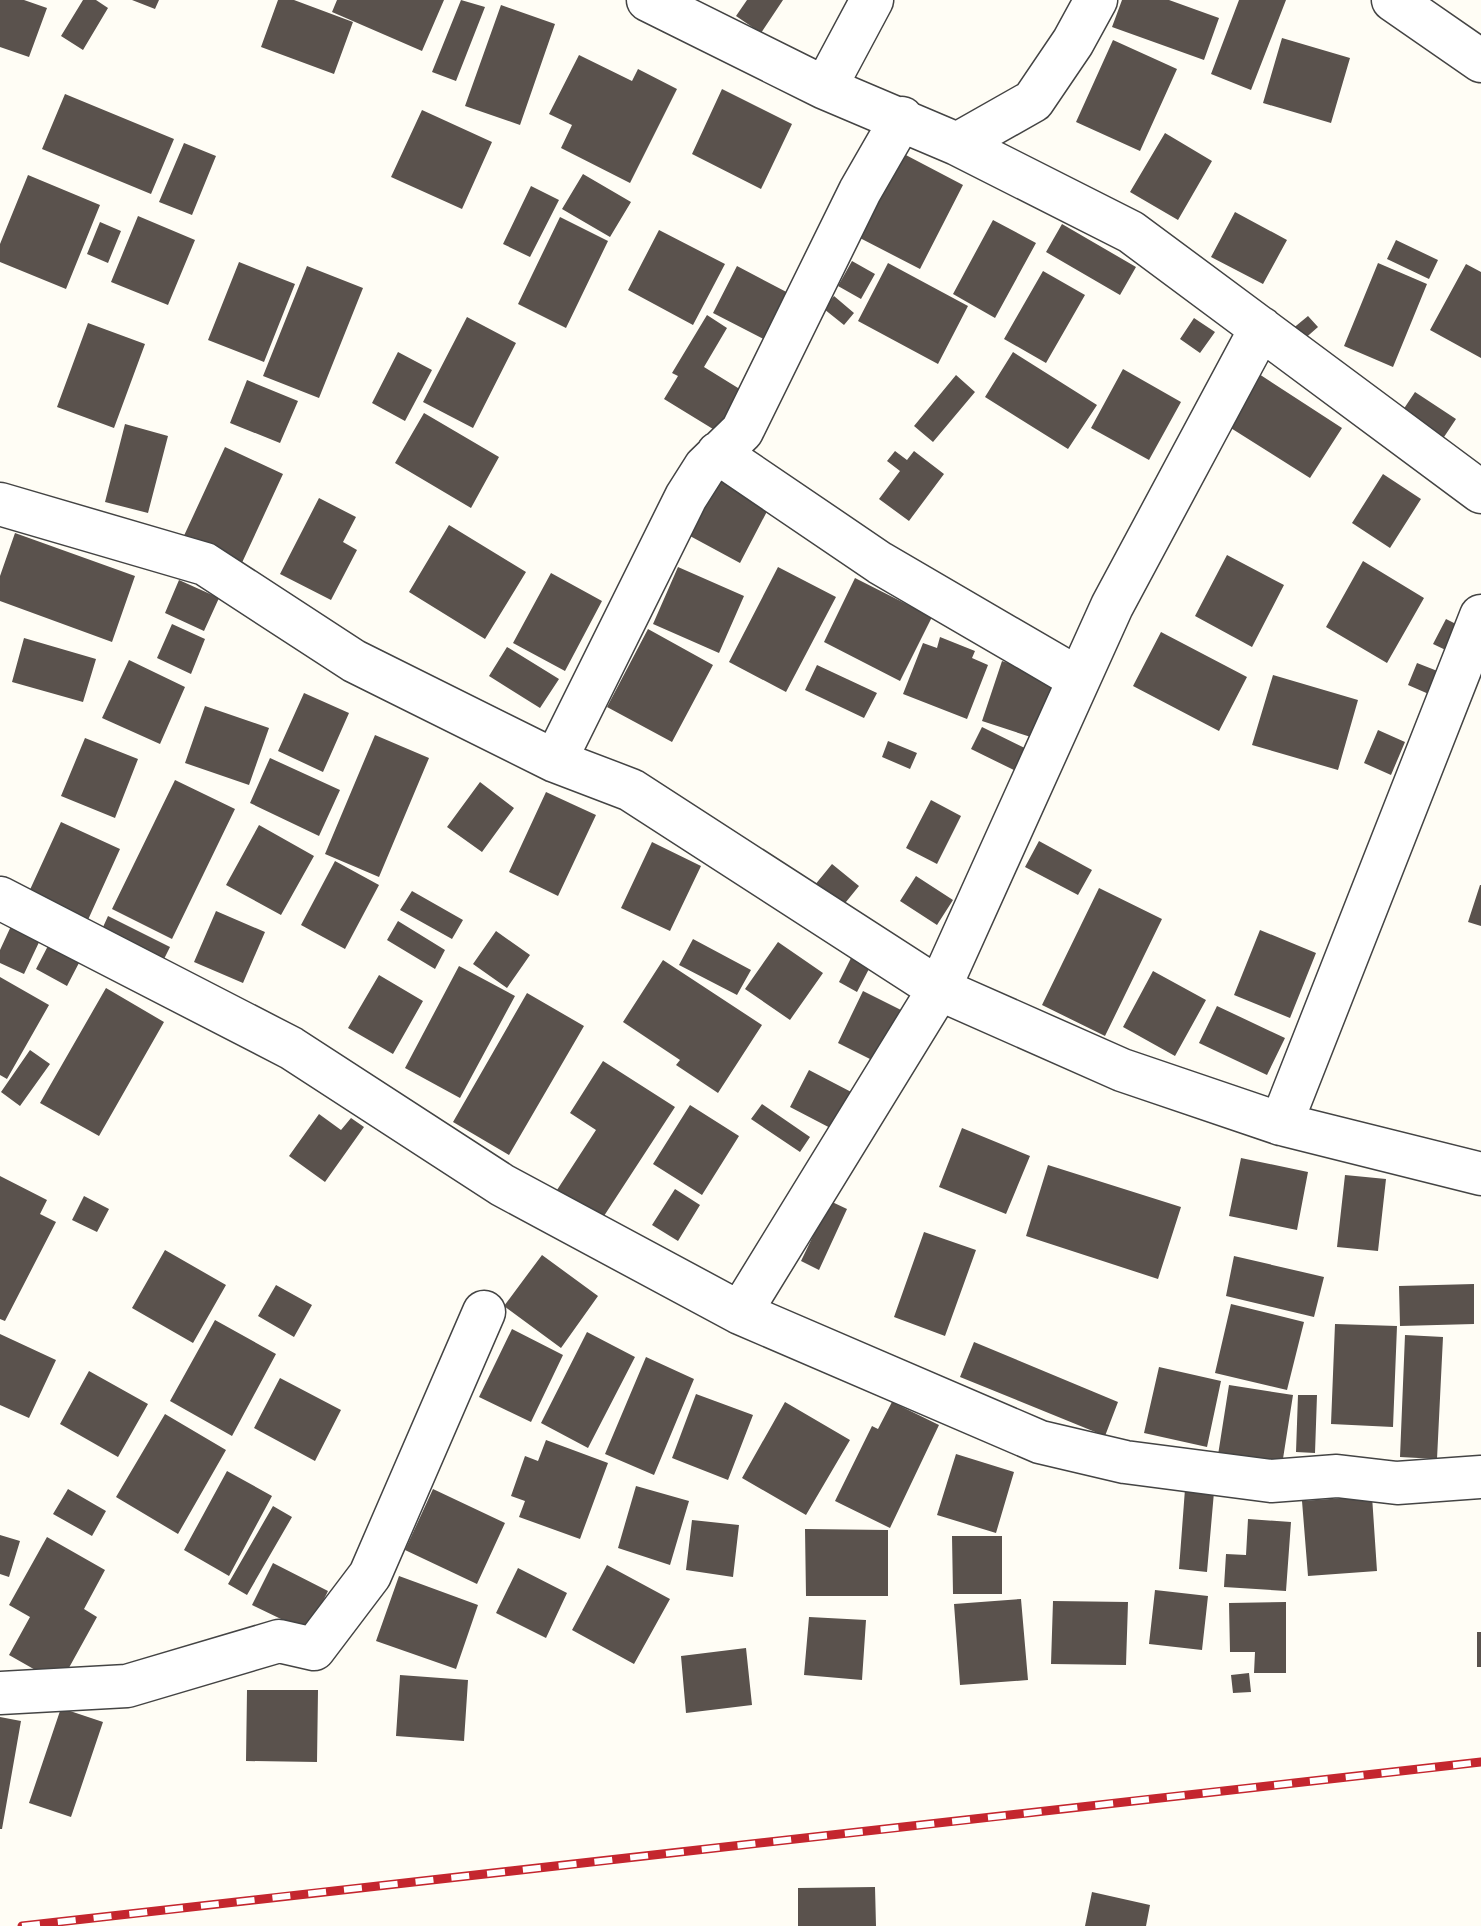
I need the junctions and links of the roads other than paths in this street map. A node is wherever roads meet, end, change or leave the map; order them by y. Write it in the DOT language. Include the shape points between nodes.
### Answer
graph roads {
  1 [pos="648,0"];
  2 [pos="872,0"];
  3 [pos="1096,0"];
  4 [pos="1393,0"];
  5 [pos="1481,61"];
  6 [pos="825,88"];
  7 [pos="902,118"];
  8 [pos="957,144"];
  9 [pos="1261,328"];
  10 [pos="718,453"];
  11 [pos="1481,492"];
  12 [pos="0,504"];
  13 [pos="1481,616"];
  14 [pos="1079,679"];
  15 [pos="555,761"];
  16 [pos="0,898"];
  17 [pos="939,989"];
  18 [pos="1281,1124"];
  19 [pos="1481,1174"];
  20 [pos="484,1312"];
  21 [pos="740,1313"];
  22 [pos="1481,1477"];
  23 [pos="0,1693"];
  1 -- 6 [label="street"];
  2 -- 6 [label="street"];
  3 -- 8 [label="street" via="1033,101"];
  4 -- 5 [label="street"];
  6 -- 7 [label="street"];
  7 -- 8 [label="street"];
  7 -- 10 [label="street" via="860,191 742,431"];
  8 -- 9 [label="street" via="1131,232"];
  9 -- 11 [label="street"];
  9 -- 14 [label="street" via="1112,606"];
  10 -- 14 [label="street" via="880,563"];
  10 -- 15 [label="street" via="686,497"];
  12 -- 15 [label="street" via="205,564 354,661"];
  13 -- 18 [label="street"];
  14 -- 17 [label="street"];
  15 -- 17 [label="street" via="631,790"];
  16 -- 21 [label="street" via="291,1048 502,1185"];
  17 -- 18 [label="street" via="1122,1070"];
  17 -- 21 [label="street"];
  18 -- 19 [label="street"];
  20 -- 23 [label="street" via="370,1575 314,1649 279,1641 127,1686"];
  21 -- 22 [label="street" via="1040,1442 1125,1462 1271,1481 1337,1476 1397,1483"];
}
